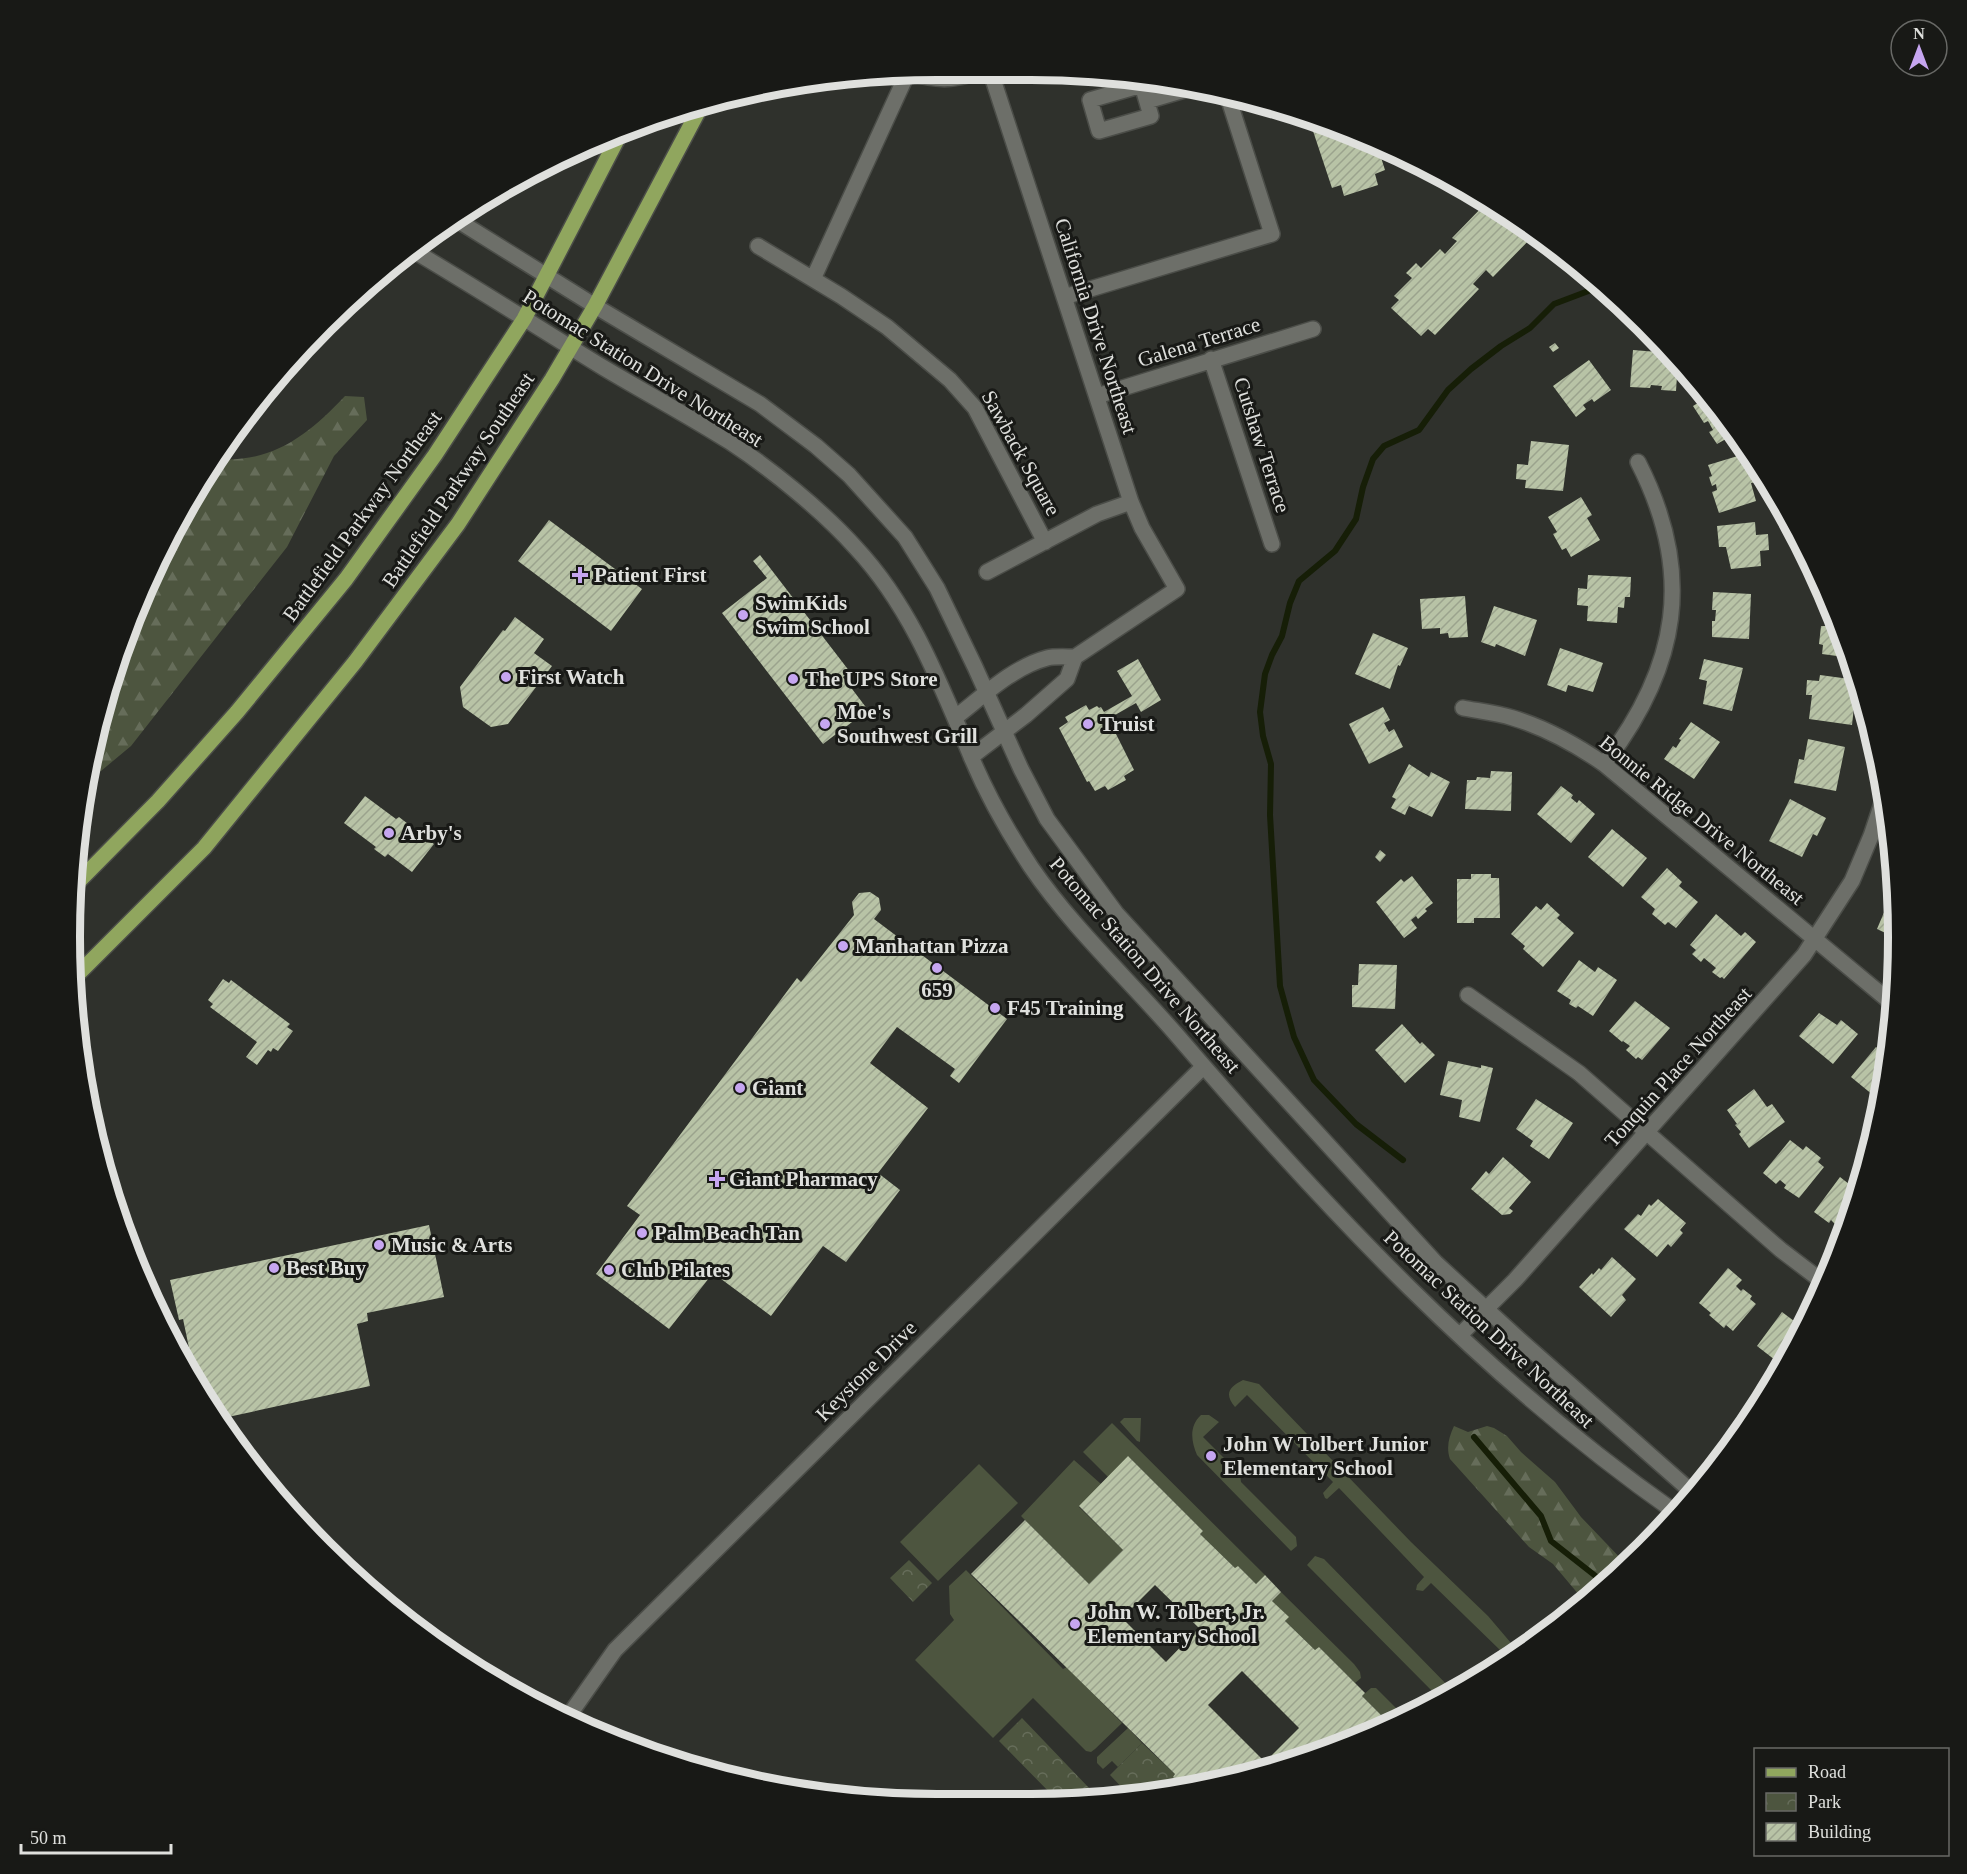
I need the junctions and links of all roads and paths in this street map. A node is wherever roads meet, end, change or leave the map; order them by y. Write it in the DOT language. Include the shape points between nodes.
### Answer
graph roads {
  1 [pos="992,80"];
  2 [pos="904,81"];
  3 [pos="1176,93"];
  4 [pos="1147,101"];
  5 [pos="1230,104"];
  6 [pos="697,114"];
  7 [pos="616,142"];
  8 [pos="462,223"];
  9 [pos="758,246"];
  10 [pos="419,254"];
  11 [pos="547,275"];
  12 [pos="813,279"];
  13 [pos="1064,297"];
  14 [pos="595,306"];
  15 [pos="524,319"];
  16 [pos="1313,328"];
  17 [pos="570,347"];
  18 [pos="1211,359"];
  19 [pos="1097,396"];
  20 [pos="1638,462"];
  21 [pos="1131,502"];
  22 [pos="1045,542"];
  23 [pos="1272,544"];
  24 [pos="987,573"];
  25 [pos="1075,657"];
  26 [pos="987,693"];
  27 [pos="1462,708"];
  28 [pos="956,717"];
  29 [pos="1004,732"];
  30 [pos="971,757"];
  31 [pos="1604,764"];
  32 [pos="1878,814"];
  33 [pos="81,879"];
  34 [pos="1815,940"];
  35 [pos="81,971"];
  36 [pos="1468,995"];
  37 [pos="1885,998"];
  38 [pos="1203,1067"];
  39 [pos="1647,1133"];
  40 [pos="1817,1277"];
  41 [pos="1486,1310"];
  42 [pos="1460,1335"];
  43 [pos="1687,1488"];
  44 [pos="1669,1508"];
  45 [pos="571,1712"];
  1 -- 13 [label="street, California Drive Northeast"];
  2 -- 12 [label="street"];
  3 -- 4 [label="street"];
  5 -- 13 [label="street" via="1272,234"];
  6 -- 14 [label="main road, Battlefield Parkway Southeast"];
  7 -- 11 [label="main road, Battlefield Parkway Northeast"];
  8 -- 11 [label="street, Potomac Station Drive Northeast"];
  9 -- 12 [label="street, Sawback Square"];
  10 -- 15 [label="street, Potomac Station Drive Northeast"];
  11 -- 14 [label="street, Potomac Station Drive Northeast"];
  11 -- 15 [label="main road, Battlefield Parkway Northeast"];
  12 -- 22 [label="street, Sawback Square" via="887,327 963,392"];
  13 -- 19 [label="street, California Drive Northeast"];
  14 -- 17 [label="main road, Battlefield Parkway Southeast"];
  14 -- 26 [label="street, Potomac Station Drive Northeast" via="760,404 849,476 904,537 937,588"];
  15 -- 17 [label="street, Potomac Station Drive Northeast"];
  15 -- 33 [label="main road, Battlefield Parkway Northeast" via="435,454 339,588 237,712 158,801"];
  16 -- 18 [label="street, Galena Terrace"];
  17 -- 28 [label="street, Potomac Station Drive Northeast" via="733,444 835,527 890,591 912,626"];
  17 -- 35 [label="main road, Battlefield Parkway Southeast" via="451,534 355,662 204,848"];
  18 -- 19 [label="street, Galena Terrace"];
  18 -- 23 [label="street, Cutshaw Terrace"];
  19 -- 21 [label="street, California Drive Northeast"];
  20 -- 31 [label="street" via="1663,522 1671,559 1669,632 1646,701"];
  21 -- 22 [label="street" via="1097,514"];
  21 -- 25 [label="street, California Drive Northeast" via="1178,589"];
  22 -- 24 [label="street"];
  25 -- 26 [label="street" via="1038,661"];
  25 -- 29 [label="street" via="1067,679"];
  26 -- 28 [label="street"];
  26 -- 29 [label="street, Potomac Station Drive Northeast"];
  27 -- 31 [label="street, Bonnie Ridge Drive Northeast" via="1511,717 1546,730"];
  28 -- 30 [label="street, Potomac Station Drive Northeast"];
  29 -- 30 [label="street"];
  29 -- 41 [label="street, Potomac Station Drive Northeast" via="1047,819 1116,914 1436,1263"];
  30 -- 38 [label="street, Potomac Station Drive Northeast" via="1032,869"];
  31 -- 34 [label="street, Bonnie Ridge Drive Northeast"];
  32 -- 34 [label="street, Tonquin Place Northeast" via="1852,880"];
  34 -- 37 [label="street, Bonnie Ridge Drive Northeast"];
  34 -- 39 [label="street, Tonquin Place Northeast"];
  36 -- 39 [label="street" via="1579,1073"];
  38 -- 42 [label="street, Potomac Station Drive Northeast" via="1379,1258"];
  38 -- 45 [label="street, Keystone Drive" via="615,1650"];
  39 -- 40 [label="street"];
  39 -- 41 [label="street, Tonquin Place Northeast"];
  41 -- 42 [label="street, Tonquin Place Northeast"];
  41 -- 43 [label="street, Potomac Station Drive Northeast"];
  42 -- 44 [label="street, Potomac Station Drive Northeast" via="1533,1403 1617,1472"];
}
